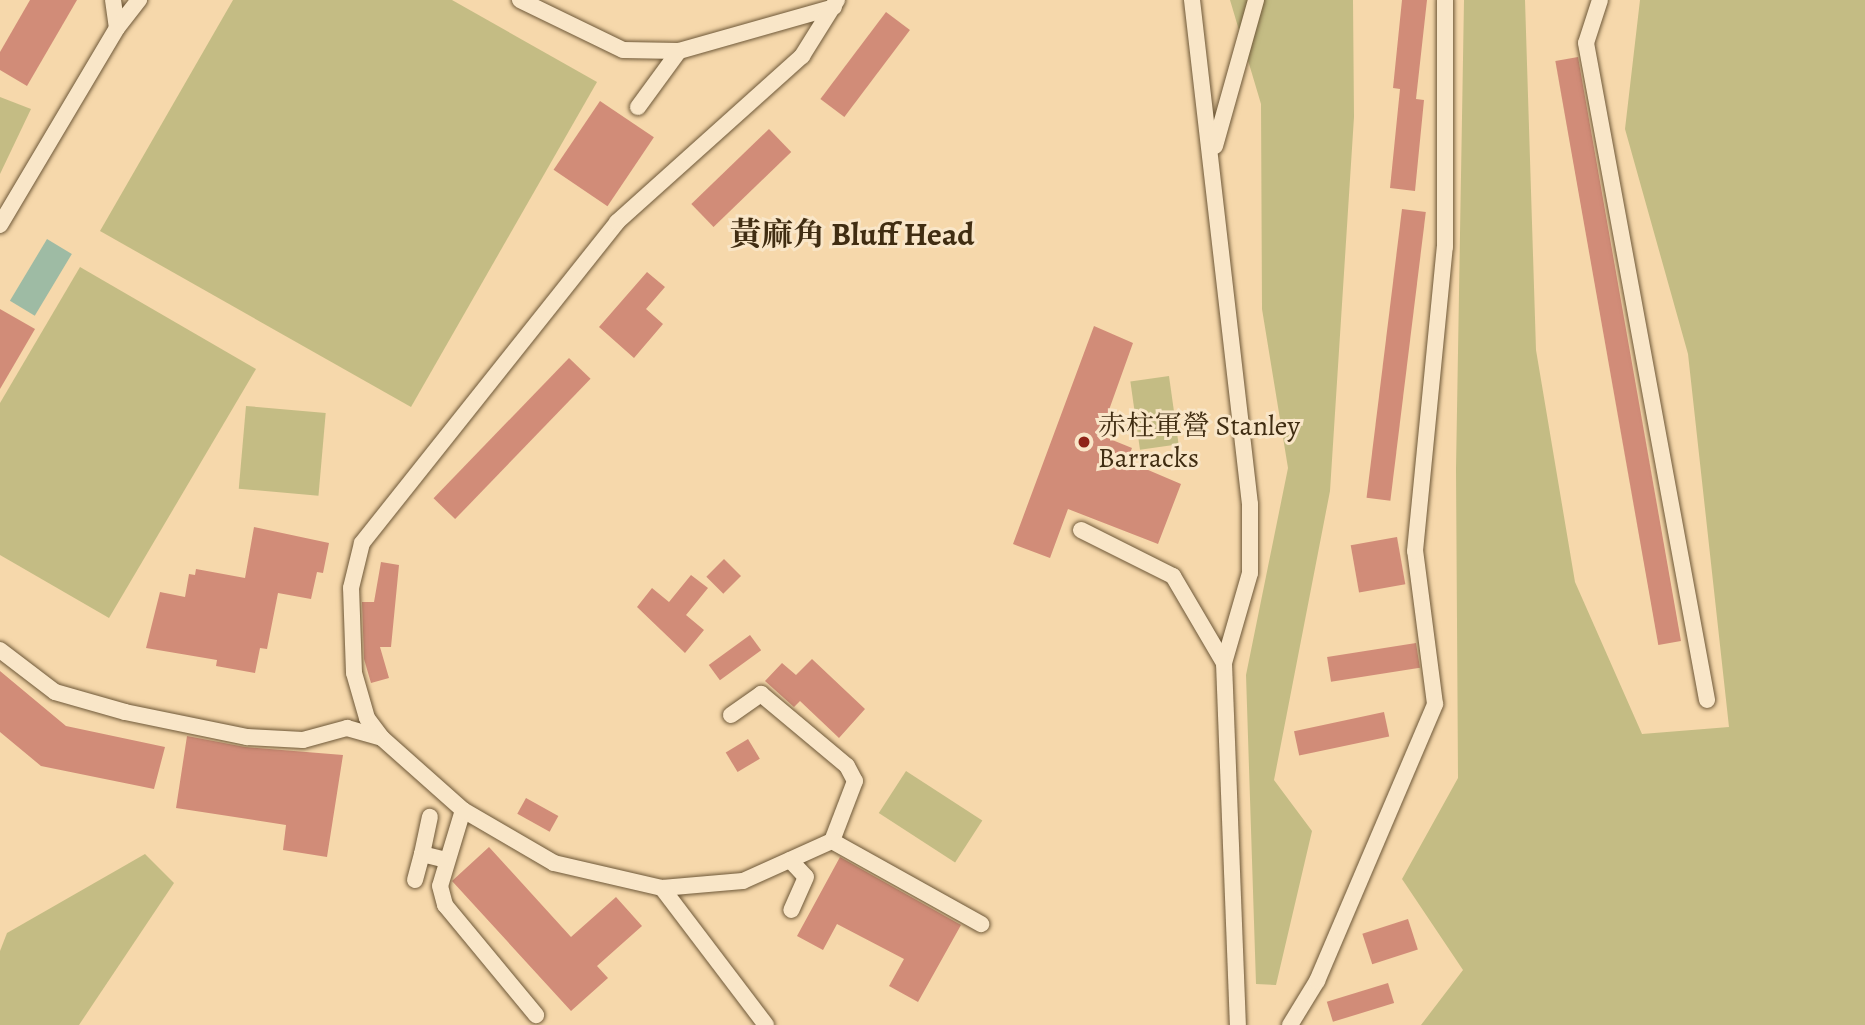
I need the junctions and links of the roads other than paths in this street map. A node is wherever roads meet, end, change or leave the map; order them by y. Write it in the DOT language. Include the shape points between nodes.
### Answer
graph roads {
  1 [pos="113,0"];
  2 [pos="139,0"];
  3 [pos="520,0"];
  4 [pos="1192,0"];
  5 [pos="1256,0"];
  6 [pos="1445,0"];
  7 [pos="1601,0"];
  8 [pos="835,3"];
  9 [pos="117,28"];
  10 [pos="679,51"];
  11 [pos="638,107"];
  12 [pos="1212,153"];
  13 [pos="0,225"];
  14 [pos="1081,530"];
  15 [pos="0,650"];
  16 [pos="1224,663"];
  17 [pos="1707,700"];
  18 [pos="731,715"];
  19 [pos="382,738"];
  20 [pos="464,810"];
  21 [pos="430,817"];
  22 [pos="832,841"];
  23 [pos="422,854"];
  24 [pos="446,860"];
  25 [pos="790,860"];
  26 [pos="415,880"];
  27 [pos="663,888"];
  28 [pos="791,910"];
  29 [pos="981,924"];
  30 [pos="536,1015"];
  31 [pos="766,1025"];
  32 [pos="1238,1025"];
  33 [pos="1290,1025"];
  1 -- 9 [label="lane"];
  2 -- 9 [label="lane"];
  3 -- 10 [label="lane" via="623,50"];
  4 -- 12 [label="lane"];
  5 -- 12 [label="lane"];
  6 -- 33 [label="lane" via="1445,247 1415,551 1435,704 1317,981"];
  7 -- 17 [label="lane" via="1587,43"];
  8 -- 10 [label="lane"];
  8 -- 19 [label="lane" via="802,56 618,222 362,543 351,588 350,645 360,698"];
  9 -- 13 [label="lane"];
  10 -- 11 [label="lane"];
  12 -- 16 [label="lane" via="1250,504 1250,573"];
  14 -- 16 [label="lane" via="1173,576"];
  15 -- 19 [label="lane" via="55,692 125,712 247,737 303,740 347,728"];
  16 -- 32 [label="lane"];
  18 -- 22 [label="lane" via="761,694 847,766 855,781"];
  19 -- 20 [label="lane"];
  20 -- 24 [label="lane"];
  20 -- 27 [label="lane" via="555,863"];
  21 -- 23 [label="lane"];
  22 -- 25 [label="lane"];
  22 -- 29 [label="lane"];
  23 -- 24 [label="lane"];
  23 -- 26 [label="lane"];
  24 -- 30 [label="lane" via="440,886 445,905"];
  25 -- 27 [label="lane" via="743,881"];
  25 -- 28 [label="lane" via="809,872"];
  27 -- 31 [label="lane"];
}
